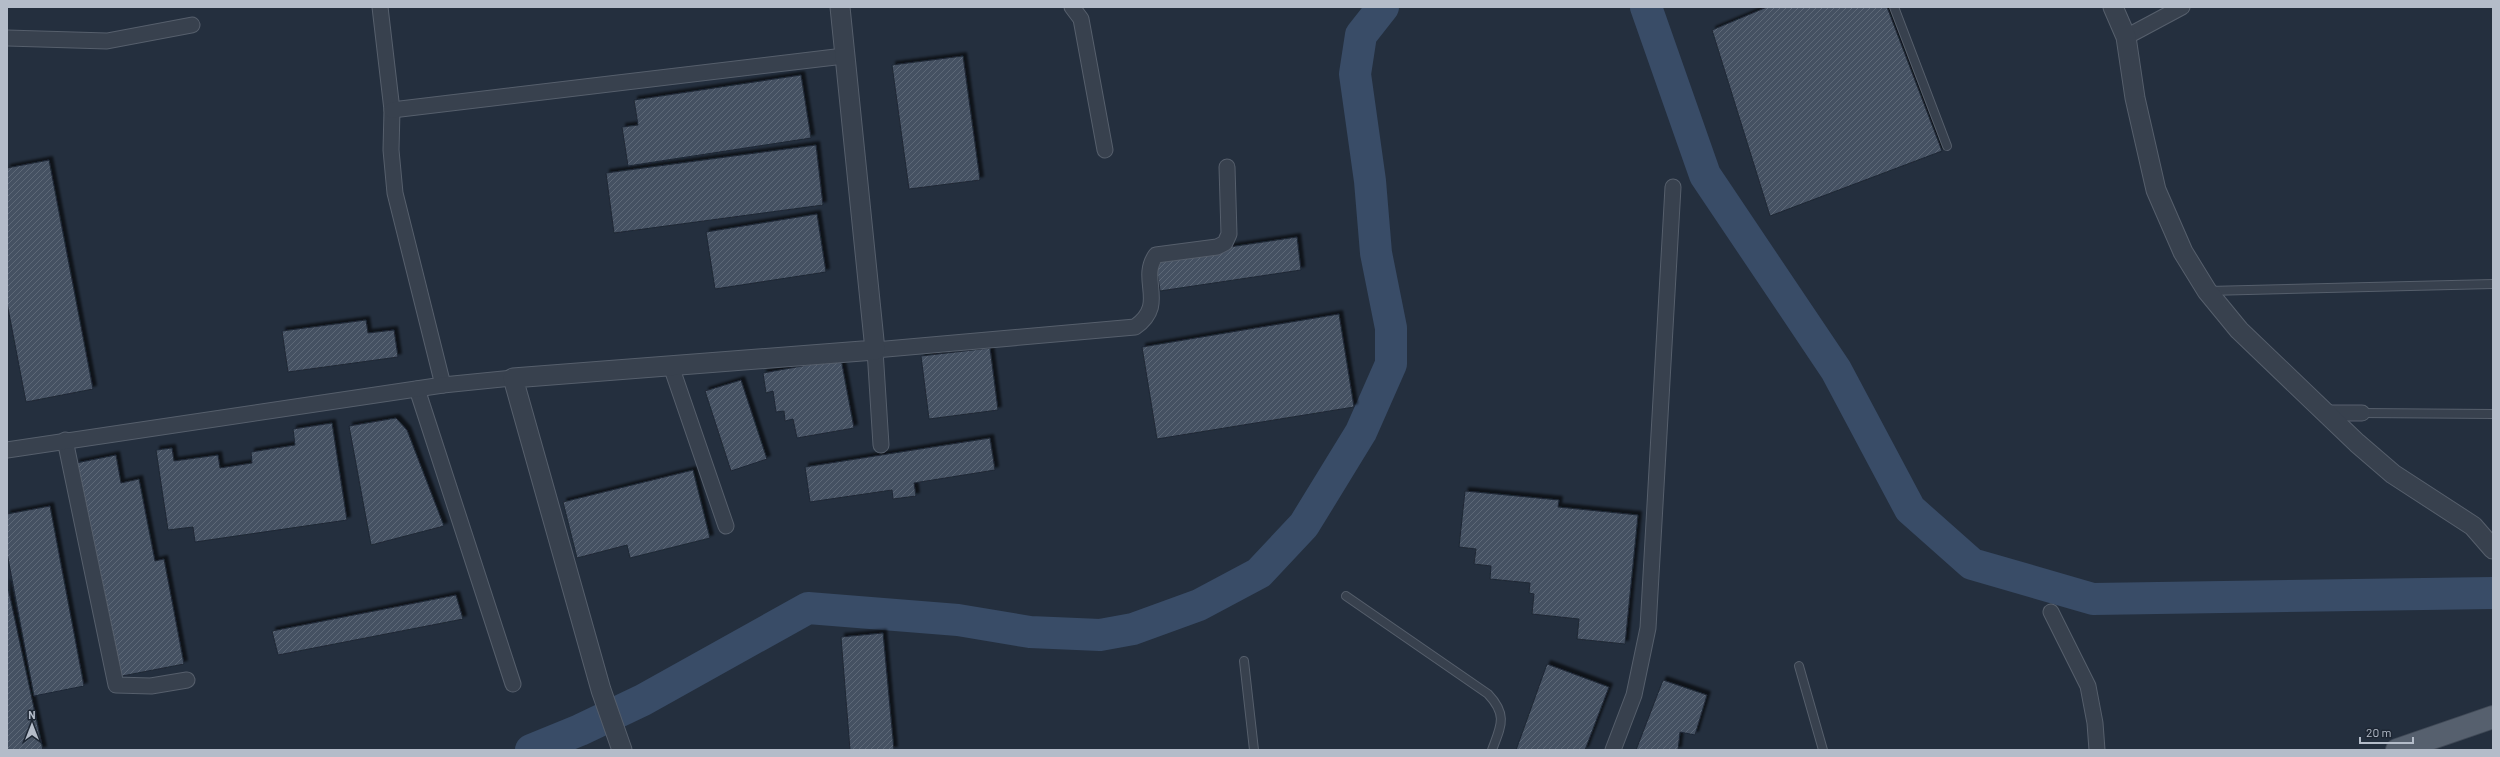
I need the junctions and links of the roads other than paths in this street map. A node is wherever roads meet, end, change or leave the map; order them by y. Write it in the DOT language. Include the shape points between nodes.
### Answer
graph roads {
  1 [pos="380,7"];
  2 [pos="840,7"];
  3 [pos="1072,7"];
  4 [pos="1894,7"];
  5 [pos="2113,7"];
  6 [pos="2182,7"];
  7 [pos="192,25"];
  8 [pos="2126,37"];
  9 [pos="7,38"];
  10 [pos="844,56"];
  11 [pos="392,110"];
  12 [pos="1947,146"];
  13 [pos="1105,150"];
  14 [pos="1227,167"];
  15 [pos="1673,187"];
  16 [pos="2493,284"];
  17 [pos="2207,291"];
  18 [pos="875,350"];
  19 [pos="671,366"];
  20 [pos="513,378"];
  21 [pos="443,385"];
  22 [pos="417,388"];
  23 [pos="2325,413"];
  24 [pos="2362,413"];
  25 [pos="2493,414"];
  26 [pos="65,440"];
  27 [pos="881,445"];
  28 [pos="7,450"];
  29 [pos="726,526"];
  30 [pos="2490,544"];
  31 [pos="1346,596"];
  32 [pos="2051,612"];
  33 [pos="1244,661"];
  34 [pos="1799,666"];
  35 [pos="187,680"];
  36 [pos="513,684"];
  37 [pos="2493,717"];
  38 [pos="622,750"];
  39 [pos="1254,750"];
  40 [pos="1492,750"];
  41 [pos="1613,750"];
  42 [pos="1823,750"];
  43 [pos="2097,750"];
  44 [pos="2397,750"];
  1 -- 11 [label="street"];
  2 -- 10 [label="street"];
  3 -- 13 [label="street" via="1081,19"];
  4 -- 12 [label="lane"];
  5 -- 8 [label="street"];
  6 -- 8 [label="street"];
  7 -- 9 [label="street" via="107,41"];
  8 -- 17 [label="street" via="2135,98 2156,190 2183,252"];
  10 -- 11 [label="street"];
  10 -- 18 [label="street"];
  11 -- 21 [label="street" via="391,150 395,194"];
  14 -- 18 [label="street" via="1229,234 1225,243 1217,247 1156,255 1150,262 1151,309 1146,320 1135,327"];
  15 -- 41 [label="street" via="1648,628 1634,695"];
  16 -- 17 [label="lane"];
  17 -- 23 [label="street" via="2239,330"];
  18 -- 19 [label="street"];
  18 -- 27 [label="street"];
  19 -- 20 [label="street"];
  19 -- 29 [label="street"];
  20 -- 21 [label="street"];
  20 -- 38 [label="street" via="601,690"];
  21 -- 22 [label="street"];
  22 -- 26 [label="street"];
  22 -- 36 [label="street"];
  23 -- 24 [label="street"];
  23 -- 30 [label="street" via="2394,474 2473,526"];
  24 -- 25 [label="lane"];
  26 -- 28 [label="street"];
  26 -- 35 [label="street" via="116,685 151,686"];
  31 -- 40 [label="lane" via="1496,702 1501,712 1502,725"];
  32 -- 43 [label="street" via="2088,686"];
  33 -- 39 [label="lane"];
  34 -- 42 [label="lane"];
  37 -- 44 [label="main road"];
}
